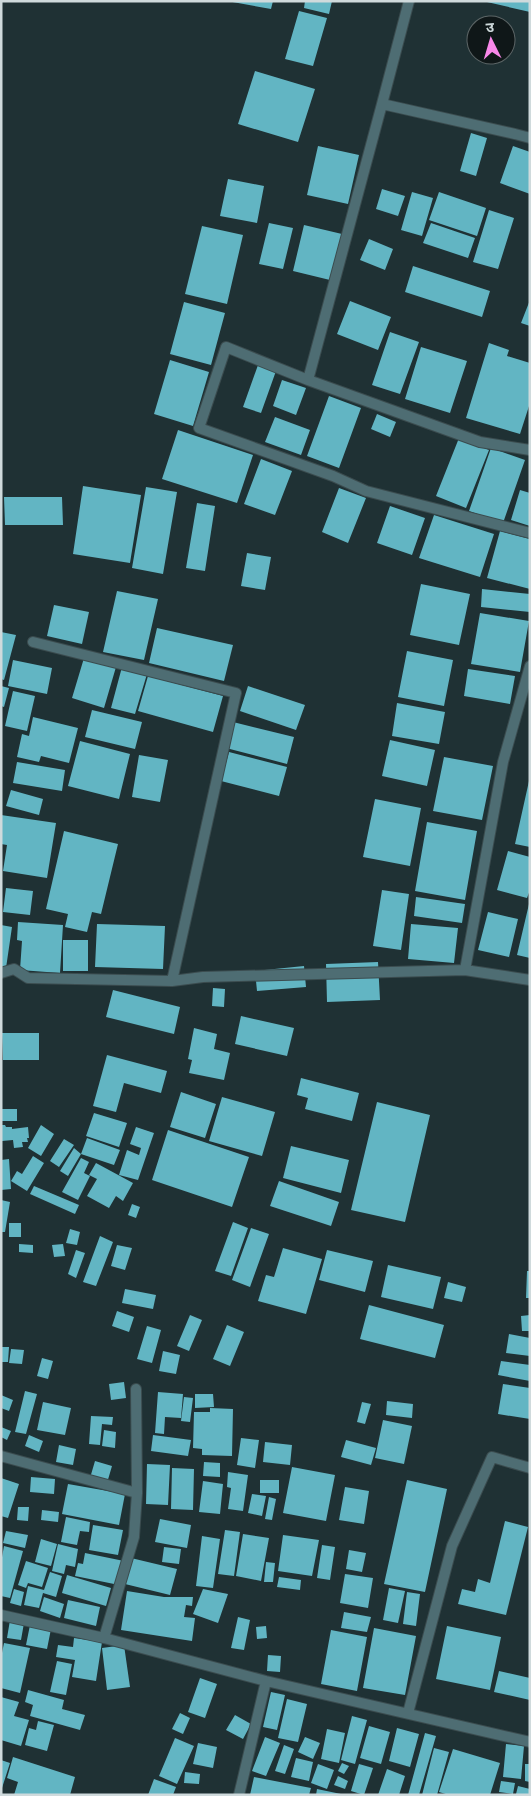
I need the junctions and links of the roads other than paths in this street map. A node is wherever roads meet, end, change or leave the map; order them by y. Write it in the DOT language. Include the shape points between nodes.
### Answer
graph roads {
  1 [pos="409,1"];
  2 [pos="382,104"];
  3 [pos="530,138"];
  4 [pos="308,380"];
  5 [pos="530,450"];
  6 [pos="530,533"];
  7 [pos="33,642"];
  8 [pos="530,666"];
  9 [pos="465,970"];
  10 [pos="1,973"];
  11 [pos="172,980"];
  12 [pos="530,980"];
  13 [pos="136,1389"];
  14 [pos="1,1456"];
  15 [pos="530,1468"];
  16 [pos="136,1493"];
  17 [pos="1,1615"];
  18 [pos="104,1638"];
  19 [pos="266,1681"];
  20 [pos="408,1714"];
  21 [pos="530,1742"];
  22 [pos="239,1795"];
  1 -- 2 [label="street"];
  2 -- 3 [label="street"];
  2 -- 4 [label="street"];
  4 -- 5 [label="street" via="480,442"];
  4 -- 6 [label="street" via="226,347 199,428 366,490"];
  7 -- 11 [label="street" via="236,693"];
  8 -- 9 [label="street" via="503,762"];
  9 -- 11 [label="street"];
  9 -- 12 [label="street"];
  10 -- 11 [label="street" via="14,969 28,978"];
  13 -- 16 [label="street"];
  14 -- 16 [label="street"];
  15 -- 20 [label="street" via="492,1458 452,1546"];
  16 -- 18 [label="street" via="134,1537"];
  17 -- 18 [label="street"];
  18 -- 19 [label="street"];
  19 -- 20 [label="street"];
  19 -- 22 [label="street"];
  20 -- 21 [label="street"];
}
